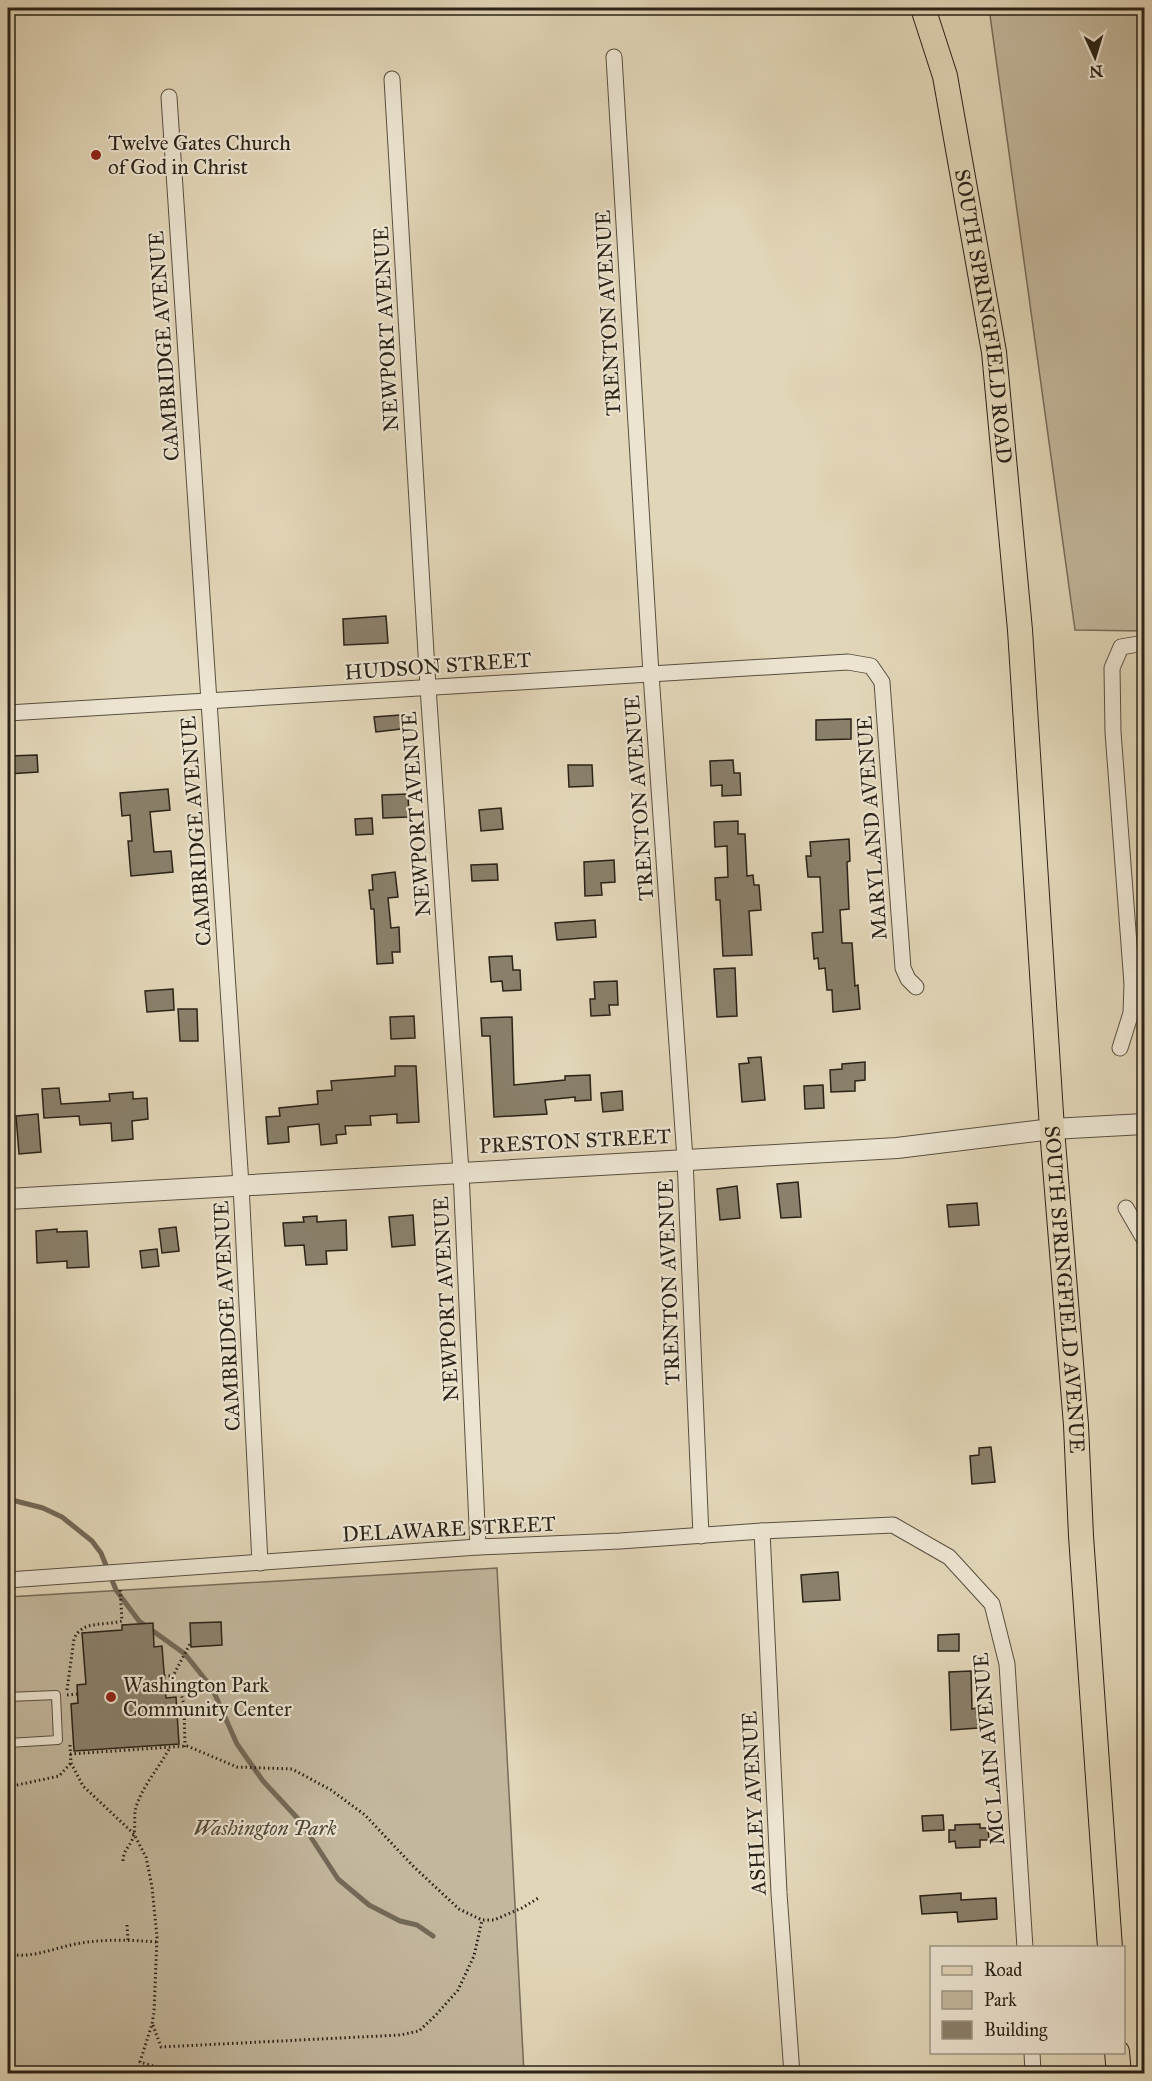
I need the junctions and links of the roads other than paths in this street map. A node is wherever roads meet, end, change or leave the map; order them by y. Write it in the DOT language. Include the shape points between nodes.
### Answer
graph roads {
  1 [pos="923,8"];
  2 [pos="614,57"];
  3 [pos="392,79"];
  4 [pos="169,97"];
  5 [pos="1020,630"];
  6 [pos="1144,642"];
  7 [pos="871,666"];
  8 [pos="651,674"];
  9 [pos="429,687"];
  10 [pos="208,702"];
  11 [pos="8,713"];
  12 [pos="916,987"];
  13 [pos="1120,1048"];
  14 [pos="1144,1124"];
  15 [pos="1052,1129"];
  16 [pos="685,1159"];
  17 [pos="461,1172"];
  18 [pos="241,1185"];
  19 [pos="8,1199"];
  20 [pos="1126,1208"];
  21 [pos="1144,1239"];
  22 [pos="893,1525"];
  23 [pos="762,1531"];
  24 [pos="701,1536"];
  25 [pos="478,1547"];
  26 [pos="260,1563"];
  27 [pos="8,1580"];
  28 [pos="8,1697"];
  29 [pos="8,1743"];
  30 [pos="1025,1946"];
  31 [pos="1110,1946"];
  32 [pos="1032,2054"];
  33 [pos="1117,2054"];
  34 [pos="792,2073"];
  35 [pos="1033,2073"];
  36 [pos="1119,2073"];
  1 -- 5 [label="main road, SOUTH SPRINGFIELD ROAD" via="945,76 994,352"];
  2 -- 8 [label="street, TRENTON AVENUE"];
  3 -- 9 [label="street, NEWPORT AVENUE"];
  4 -- 10 [label="street, CAMBRIDGE AVENUE"];
  5 -- 15 [label="main road, SOUTH SPRINGFIELD AVENUE"];
  6 -- 13 [label="street" via="1121,647 1112,668 1113,732 1132,984 1131,1013"];
  7 -- 8 [label="street, HUDSON STREET" via="849,662"];
  7 -- 12 [label="street, MARYLAND AVENUE" via="882,682 903,968"];
  8 -- 9 [label="street, HUDSON STREET"];
  8 -- 16 [label="street, TRENTON AVENUE"];
  9 -- 10 [label="street, HUDSON STREET"];
  9 -- 17 [label="street, NEWPORT AVENUE"];
  10 -- 11 [label="street, HUDSON STREET"];
  10 -- 18 [label="street, CAMBRIDGE AVENUE"];
  14 -- 15 [label="street, PRESTON STREET"];
  15 -- 16 [label="street, PRESTON STREET" via="897,1148"];
  15 -- 31 [label="main road, SOUTH SPRINGFIELD AVENUE" via="1076,1425"];
  16 -- 17 [label="street, PRESTON STREET"];
  16 -- 24 [label="street, TRENTON AVENUE"];
  17 -- 18 [label="street, PRESTON STREET"];
  17 -- 25 [label="street, NEWPORT AVENUE"];
  18 -- 19 [label="street, PRESTON STREET"];
  18 -- 26 [label="street, CAMBRIDGE AVENUE"];
  20 -- 21 [label="street"];
  22 -- 23 [label="street, DELAWARE STREET"];
  22 -- 30 [label="street, MC LAIN AVENUE" via="949,1557 992,1604 1008,1664"];
  23 -- 24 [label="street, DELAWARE STREET"];
  23 -- 34 [label="street, ASHLEY AVENUE" via="778,1893"];
  24 -- 25 [label="street, DELAWARE STREET"];
  25 -- 26 [label="street, DELAWARE STREET"];
  26 -- 27 [label="street, DELAWARE STREET"];
  28 -- 29 [label="lane" via="56,1695 58,1740"];
  32 -- 35 [label="street"];
  33 -- 36 [label="main road"];
}
